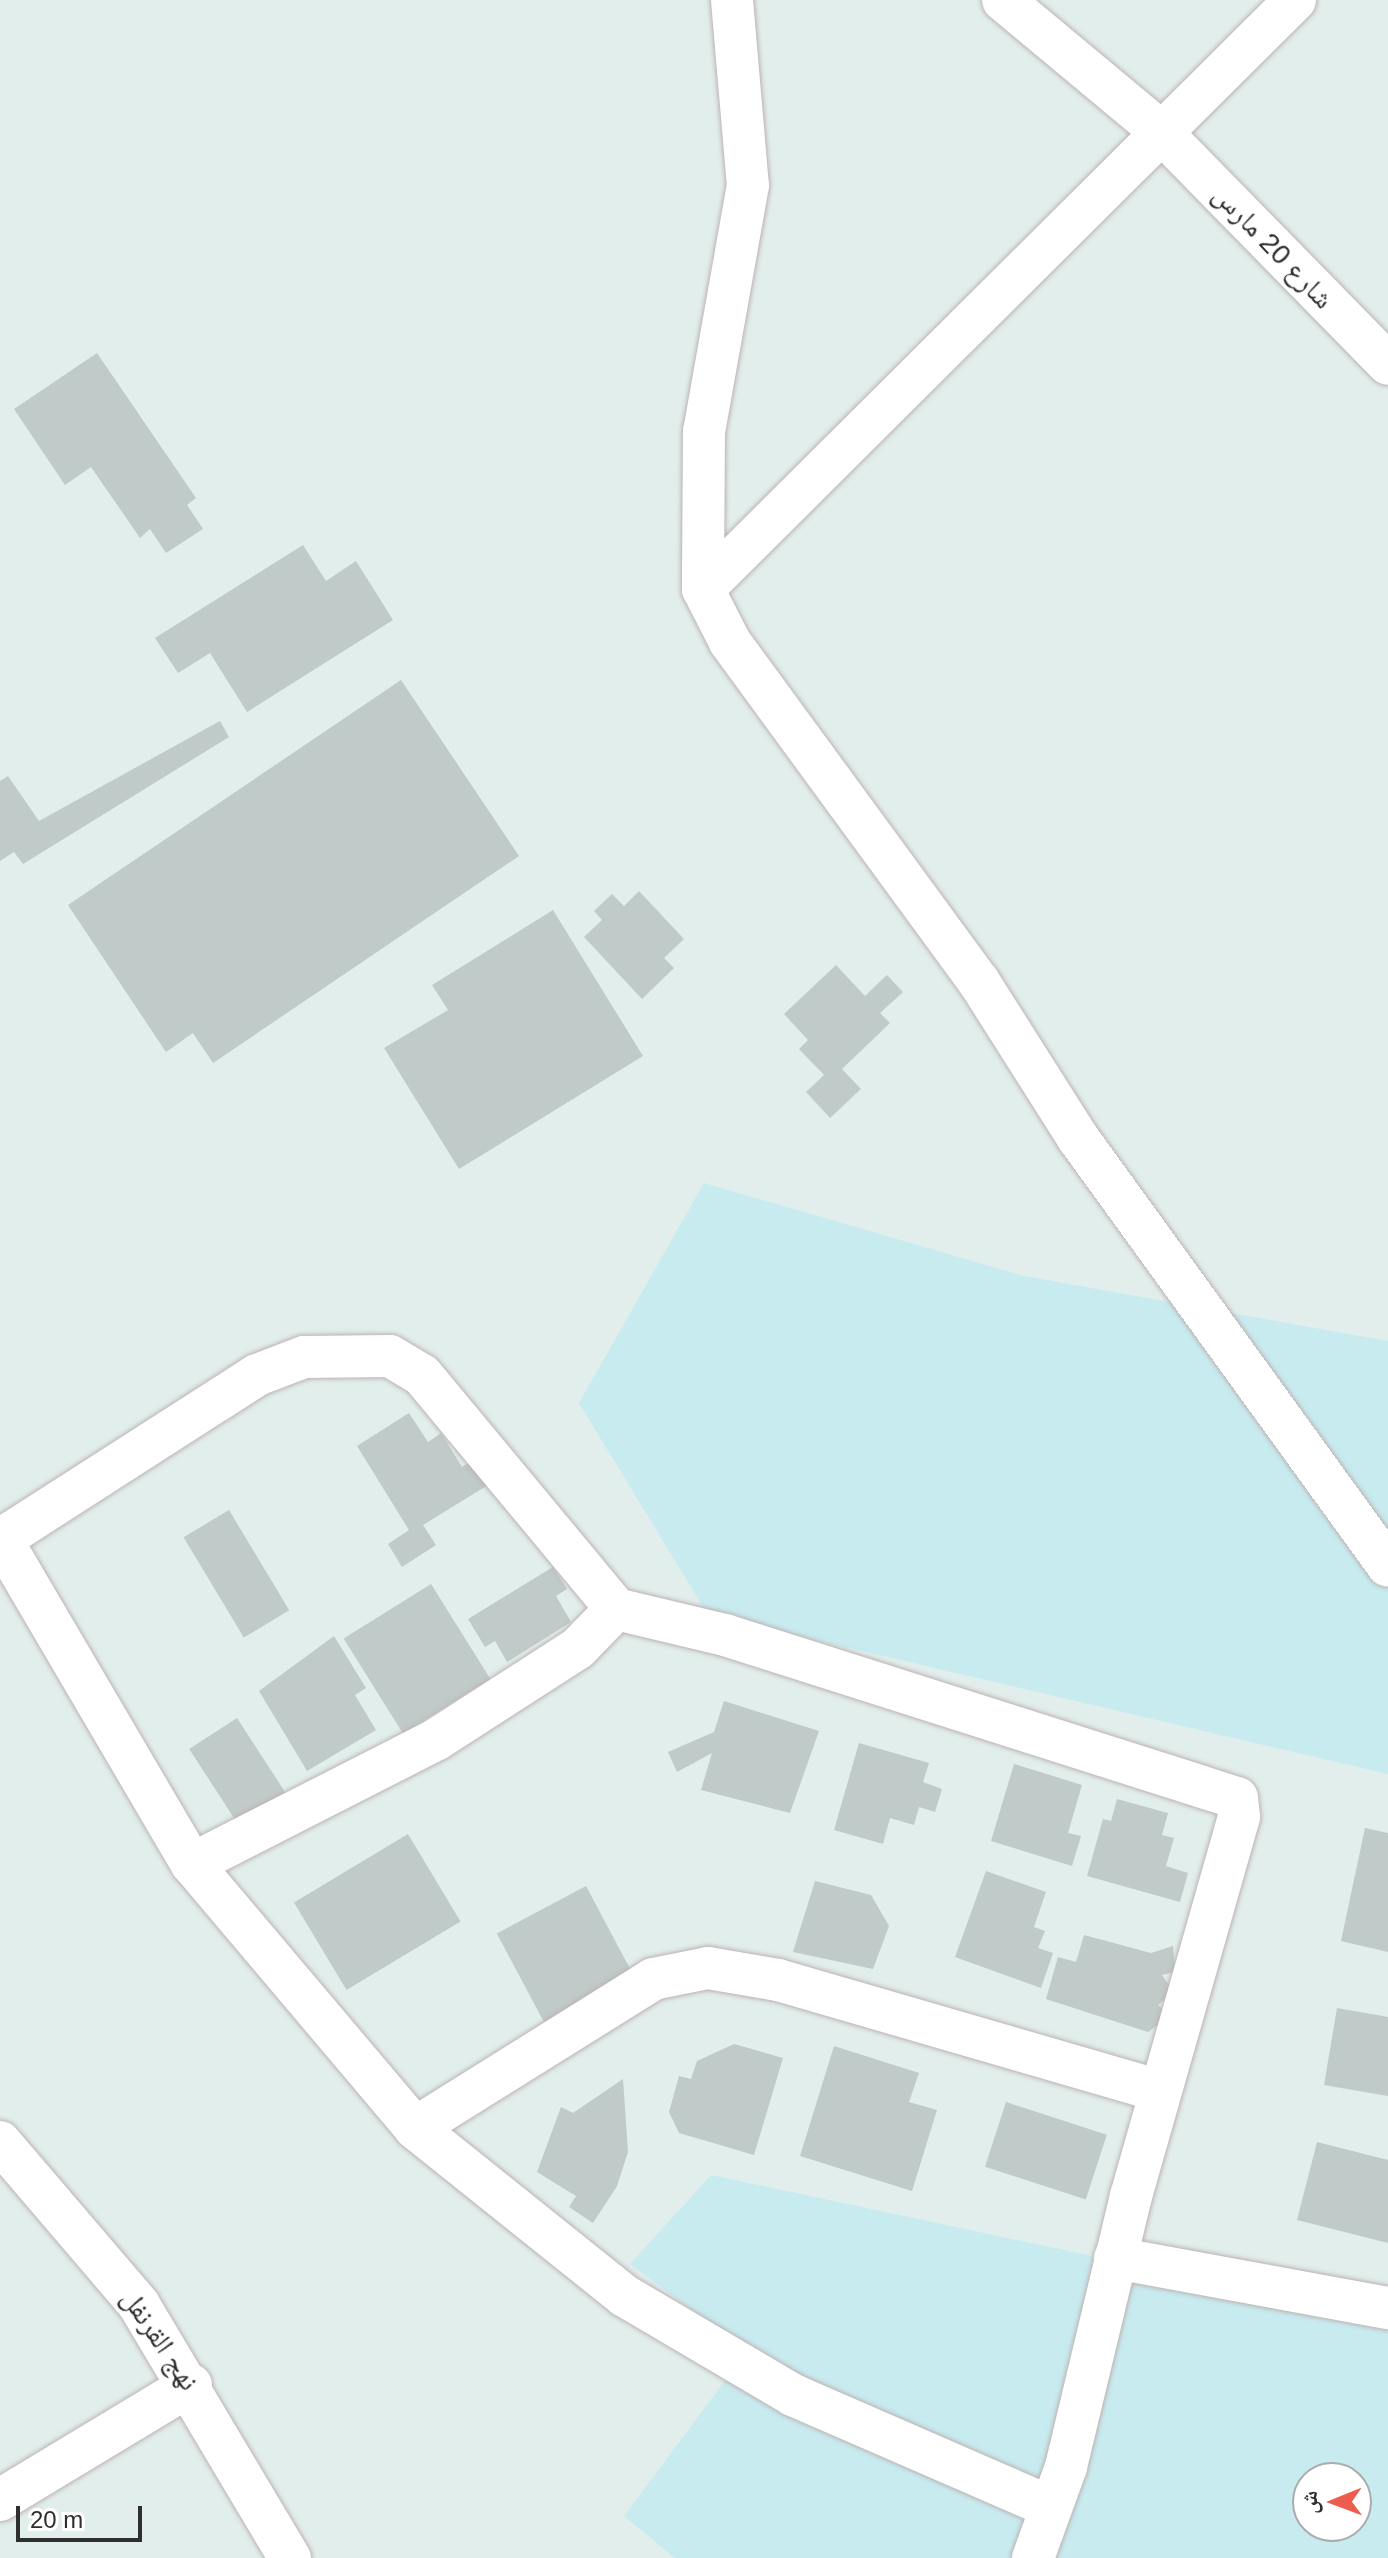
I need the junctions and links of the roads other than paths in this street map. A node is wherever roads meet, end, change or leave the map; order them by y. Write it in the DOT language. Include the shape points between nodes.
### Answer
graph roads {
  1 [pos="732,0"];
  2 [pos="1003,0"];
  3 [pos="1295,0"];
  4 [pos="1159,130"];
  5 [pos="1388,364"];
  6 [pos="703,589"];
  7 [pos="0,1540"];
  8 [pos="1388,1566"];
  9 [pos="616,1609"];
  10 [pos="192,1864"];
  11 [pos="1159,2091"];
  12 [pos="415,2128"];
  13 [pos="0,2142"];
  14 [pos="1115,2258"];
  15 [pos="1388,2308"];
  16 [pos="191,2385"];
  17 [pos="0,2500"];
  18 [pos="1051,2507"];
  19 [pos="290,2558"];
  20 [pos="1033,2558"];
  1 -- 6 [label="street" via="748,185 704,431"];
  2 -- 4 [label="street, شارع 20 مارس"];
  3 -- 4 [label="street"];
  4 -- 5 [label="street, شارع 20 مارس"];
  4 -- 6 [label="street"];
  6 -- 8 [label="street" via="730,642 979,982 1078,1138"];
  7 -- 9 [label="street" via="257,1375 304,1357 390,1356 422,1375"];
  7 -- 10 [label="street"];
  9 -- 10 [label="street" via="578,1648 450,1731"];
  9 -- 11 [label="street" via="725,1635 1237,1798 1239,1817"];
  10 -- 12 [label="street"];
  11 -- 12 [label="street" via="778,1980 708,1968 653,1979"];
  11 -- 14 [label="street"];
  12 -- 18 [label="street" via="625,2296 793,2395"];
  13 -- 16 [label="street, نهج القرنفل" via="86,2237"];
  14 -- 15 [label="street"];
  14 -- 18 [label="street"];
  16 -- 17 [label="street"];
  16 -- 19 [label="street, نهج القرنفل"];
  18 -- 20 [label="street"];
}
